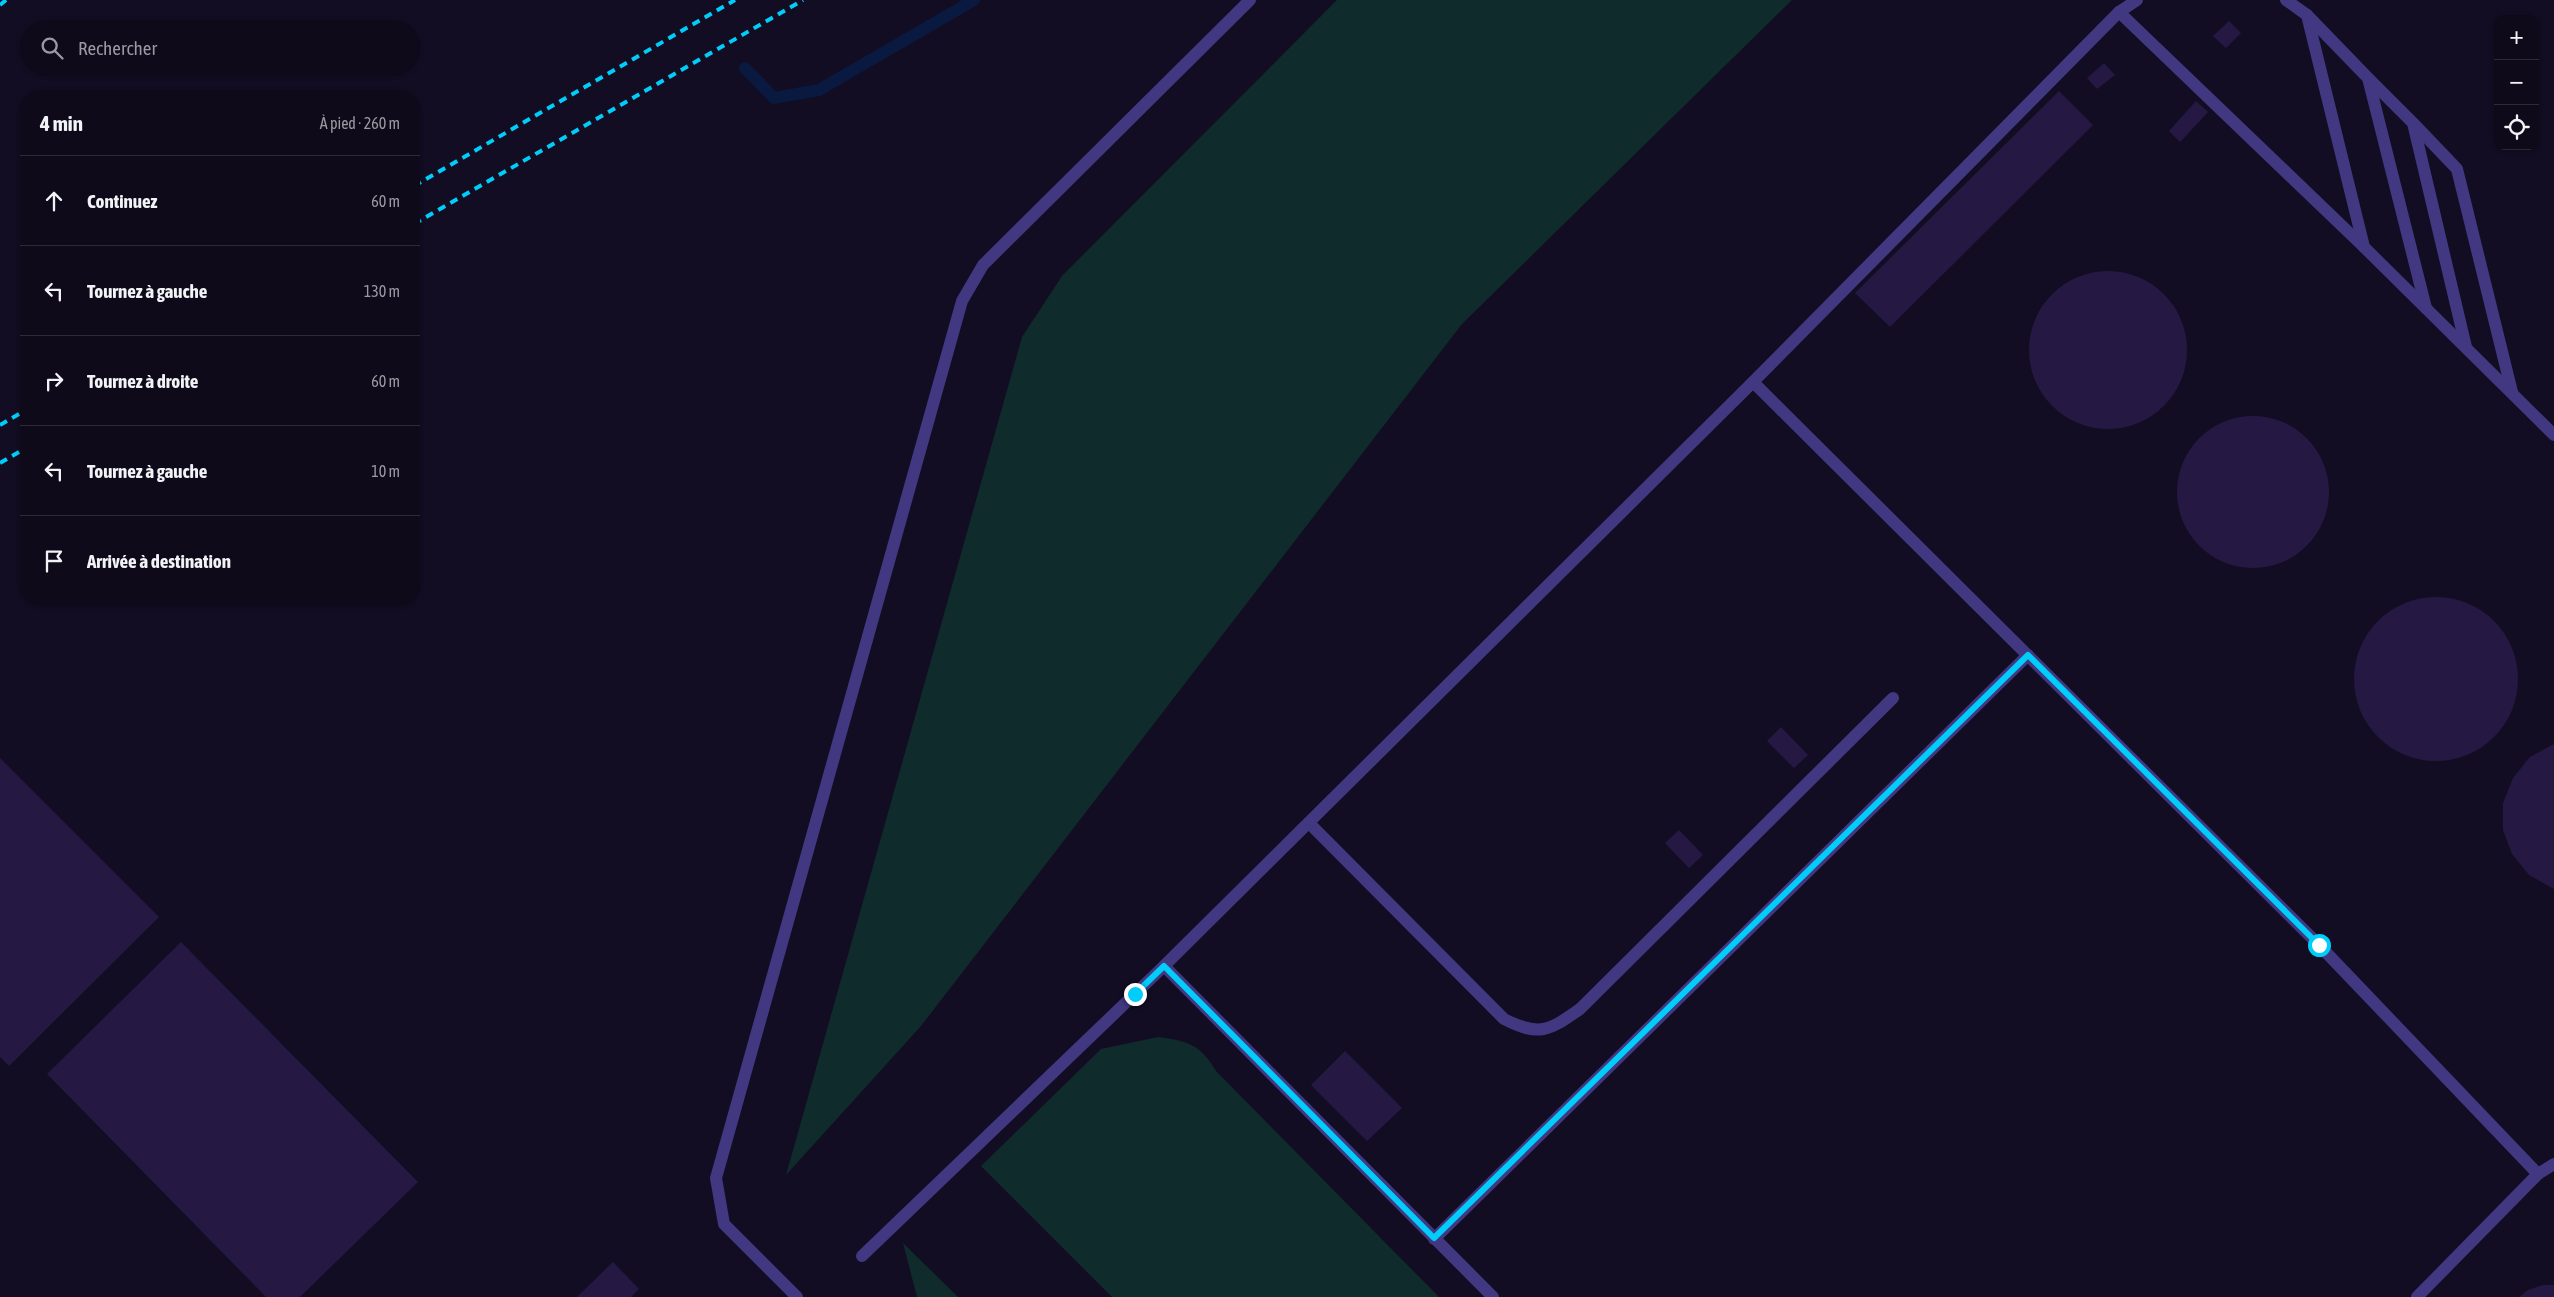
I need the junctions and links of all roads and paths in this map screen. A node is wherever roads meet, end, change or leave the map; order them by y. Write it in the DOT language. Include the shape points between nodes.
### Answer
graph roads {
  1 [pos="1250,0"];
  2 [pos="2137,0"];
  3 [pos="2286,0"];
  4 [pos="2119,12"];
  5 [pos="2307,14"];
  6 [pos="2368,78"];
  7 [pos="2413,123"];
  8 [pos="2364,247"];
  9 [pos="2426,308"];
  10 [pos="2466,347"];
  11 [pos="1753,382"];
  12 [pos="2512,392"];
  13 [pos="2554,435"];
  14 [pos="2028,655"];
  15 [pos="1893,698"];
  16 [pos="1309,823"];
  17 [pos="1164,966"];
  18 [pos="2554,1164"];
  19 [pos="2538,1174"];
  20 [pos="1434,1238"];
  21 [pos="862,1256"];
  22 [pos="797,1297"];
  23 [pos="1493,1297"];
  24 [pos="2417,1297"];
  1 -- 22 [label="lane" via="983,265 962,301 716,1178 724,1224"];
  2 -- 4 [label="lane"];
  3 -- 5 [label="lane"];
  4 -- 8 [label="lane"];
  4 -- 11 [label="lane"];
  5 -- 6 [label="lane"];
  5 -- 8 [label="lane"];
  6 -- 7 [label="lane"];
  6 -- 9 [label="lane"];
  7 -- 10 [label="lane"];
  7 -- 12 [label="lane" via="2457,169"];
  8 -- 9 [label="lane"];
  9 -- 10 [label="lane"];
  10 -- 12 [label="lane"];
  11 -- 14 [label="lane"];
  11 -- 16 [label="lane"];
  12 -- 13 [label="lane"];
  14 -- 19 [label="lane" via="2319,945"];
  14 -- 20 [label="lane"];
  15 -- 16 [label="lane" via="1580,1010 1541,1031 1522,1028 1504,1019"];
  16 -- 17 [label="lane"];
  17 -- 20 [label="lane"];
  17 -- 21 [label="lane"];
  18 -- 19 [label="lane"];
  19 -- 24 [label="lane"];
  20 -- 23 [label="lane"];
}
